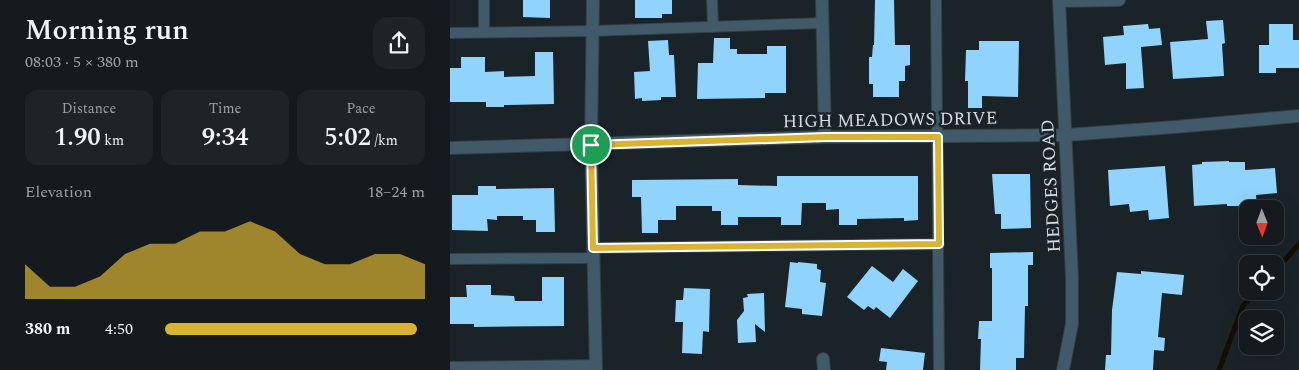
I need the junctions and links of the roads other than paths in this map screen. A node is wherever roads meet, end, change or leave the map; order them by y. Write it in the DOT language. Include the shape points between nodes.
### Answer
graph roads {
  1 [pos="484,0"];
  2 [pos="593,0"];
  3 [pos="712,0"];
  4 [pos="822,0"];
  5 [pos="936,0"];
  6 [pos="1059,0"];
  7 [pos="1120,0"];
  8 [pos="823,23"];
  9 [pos="712,27"];
  10 [pos="592,31"];
  11 [pos="484,32"];
  12 [pos="450,33"];
  13 [pos="1299,116"];
  14 [pos="1066,135"];
  15 [pos="825,137"];
  16 [pos="938,137"];
  17 [pos="591,145"];
  18 [pos="450,148"];
  19 [pos="939,244"];
  20 [pos="594,253"];
  21 [pos="450,259"];
  22 [pos="450,368"];
  23 [pos="596,368"];
  24 [pos="479,369"];
  25 [pos="939,370"];
  26 [pos="1063,370"];
  1 -- 11 [label="lane"];
  2 -- 10 [label="street"];
  3 -- 9 [label="lane"];
  4 -- 8 [label="street"];
  5 -- 16 [label="lane"];
  6 -- 7 [label="street"];
  6 -- 14 [label="street, HEDGES ROAD"];
  8 -- 9 [label="lane"];
  8 -- 15 [label="street"];
  9 -- 10 [label="lane"];
  10 -- 11 [label="lane"];
  10 -- 17 [label="street"];
  11 -- 12 [label="lane"];
  13 -- 14 [label="street, HIGH MEADOWS DRIVE"];
  14 -- 16 [label="street, HIGH MEADOWS DRIVE"];
  14 -- 26 [label="street, HEDGES ROAD" via="1072,324"];
  15 -- 16 [label="street, HIGH MEADOWS DRIVE"];
  15 -- 17 [label="street, HIGH MEADOWS DRIVE"];
  16 -- 19 [label="lane"];
  17 -- 18 [label="street, HIGH MEADOWS DRIVE"];
  17 -- 20 [label="street"];
  19 -- 20 [label="lane"];
  19 -- 25 [label="lane"];
  20 -- 21 [label="lane"];
  20 -- 23 [label="street"];
  22 -- 24 [label="street"];
  23 -- 24 [label="street"];
}
